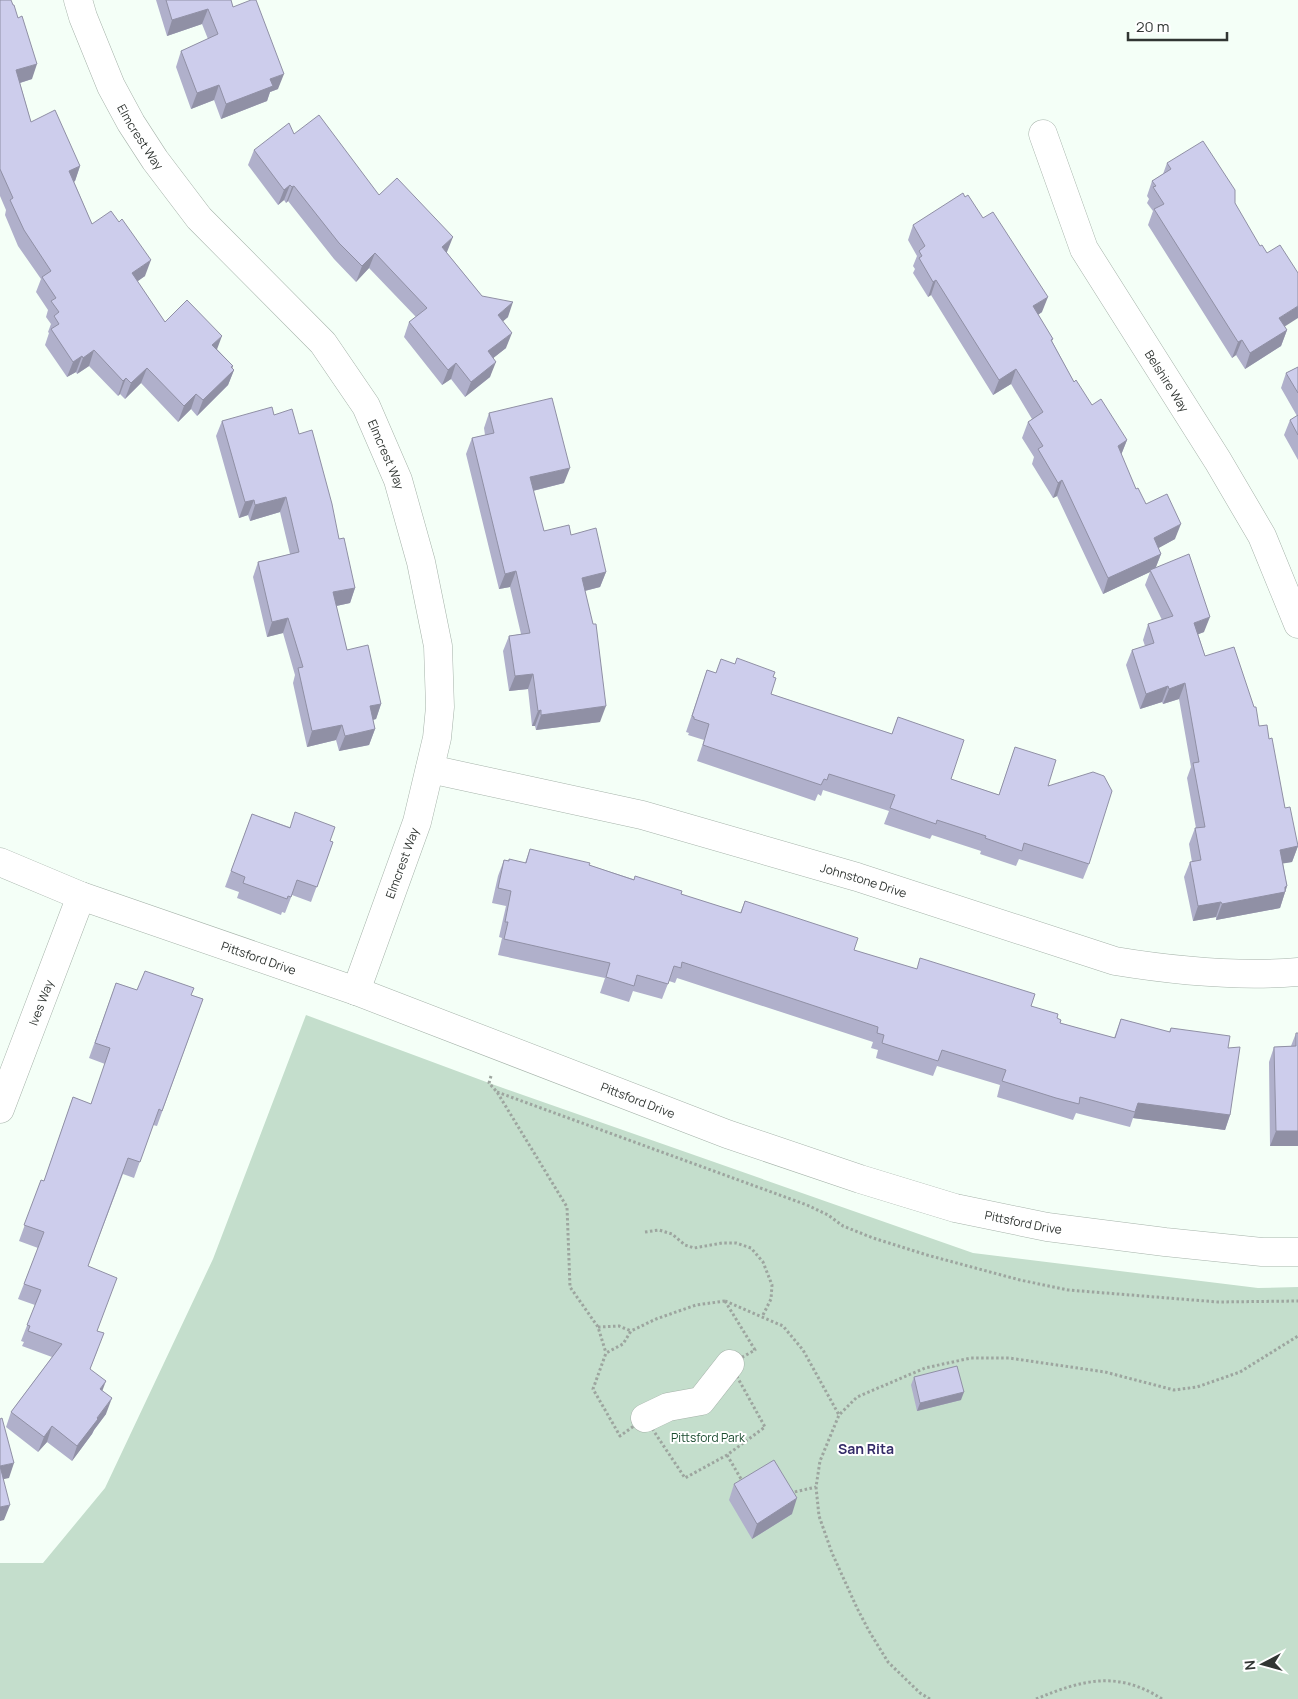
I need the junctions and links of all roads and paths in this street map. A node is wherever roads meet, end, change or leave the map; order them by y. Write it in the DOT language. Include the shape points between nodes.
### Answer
graph roads {
  1 [pos="78,0"];
  2 [pos="1043,134"];
  3 [pos="1298,624"];
  4 [pos="430,768"];
  5 [pos="0,862"];
  6 [pos="80,896"];
  7 [pos="1298,972"];
  8 [pos="356,991"];
  9 [pos="501,1047"];
  10 [pos="497,1092"];
  11 [pos="0,1109"];
  12 [pos="645,1232"];
  13 [pos="1298,1252"];
  14 [pos="725,1301"];
  15 [pos="1298,1301"];
  16 [pos="762,1317"];
  17 [pos="598,1327"];
  18 [pos="631,1331"];
  19 [pos="1298,1336"];
  20 [pos="606,1353"];
  21 [pos="730,1364"];
  22 [pos="839,1415"];
  23 [pos="645,1418"];
  24 [pos="727,1456"];
  25 [pos="816,1487"];
  26 [pos="747,1488"];
  27 [pos="781,1495"];
  28 [pos="930,1699"];
  29 [pos="1036,1699"];
  30 [pos="1162,1699"];
  1 -- 4 [label="street, Elmcrest Way" via="111,86 155,160 198,218 323,343 366,406 398,480 421,562 438,646 440,707"];
  2 -- 3 [label="street, Belshire Way" via="1084,249 1262,536"];
  4 -- 7 [label="street, Johnstone Drive" via="642,815 858,877 1115,961 1203,972"];
  4 -- 8 [label="street, Elmcrest Way" via="417,822"];
  5 -- 6 [label="street, Pittsford Drive"];
  6 -- 8 [label="street, Pittsford Drive"];
  6 -- 11 [label="street, Ives Way"];
  8 -- 9 [label="street, Pittsford Drive"];
  9 -- 10 [label="path" via="489,1082"];
  9 -- 13 [label="street, Pittsford Drive" via="727,1134 955,1208 1047,1227 1242,1250"];
  10 -- 15 [label="path" via="807,1205 843,1226 873,1238 1020,1280 1068,1290 1153,1298 1218,1302"];
  10 -- 17 [label="path" via="567,1207 570,1286"];
  12 -- 16 [label="path" via="659,1230 672,1234 694,1248 722,1243 751,1248 763,1262 772,1285 771,1299"];
  14 -- 16 [label="path"];
  16 -- 22 [label="path" via="783,1326 803,1350"];
  17 -- 18 [label="path" via="619,1326"];
  17 -- 20 [label="path"];
  19 -- 22 [label="path" via="1240,1372 1197,1387 1174,1390 1105,1372 1009,1358 971,1358 924,1368 857,1397"];
  21 -- 23 [label="street" via="701,1401 668,1407"];
  22 -- 25 [label="path" via="820,1461"];
  24 -- 26 [label="path"];
  25 -- 27 [label="path"];
  25 -- 28 [label="path" via="819,1516 857,1608 888,1662"];
  29 -- 30 [label="path" via="1067,1686 1115,1680 1137,1685"];
}
